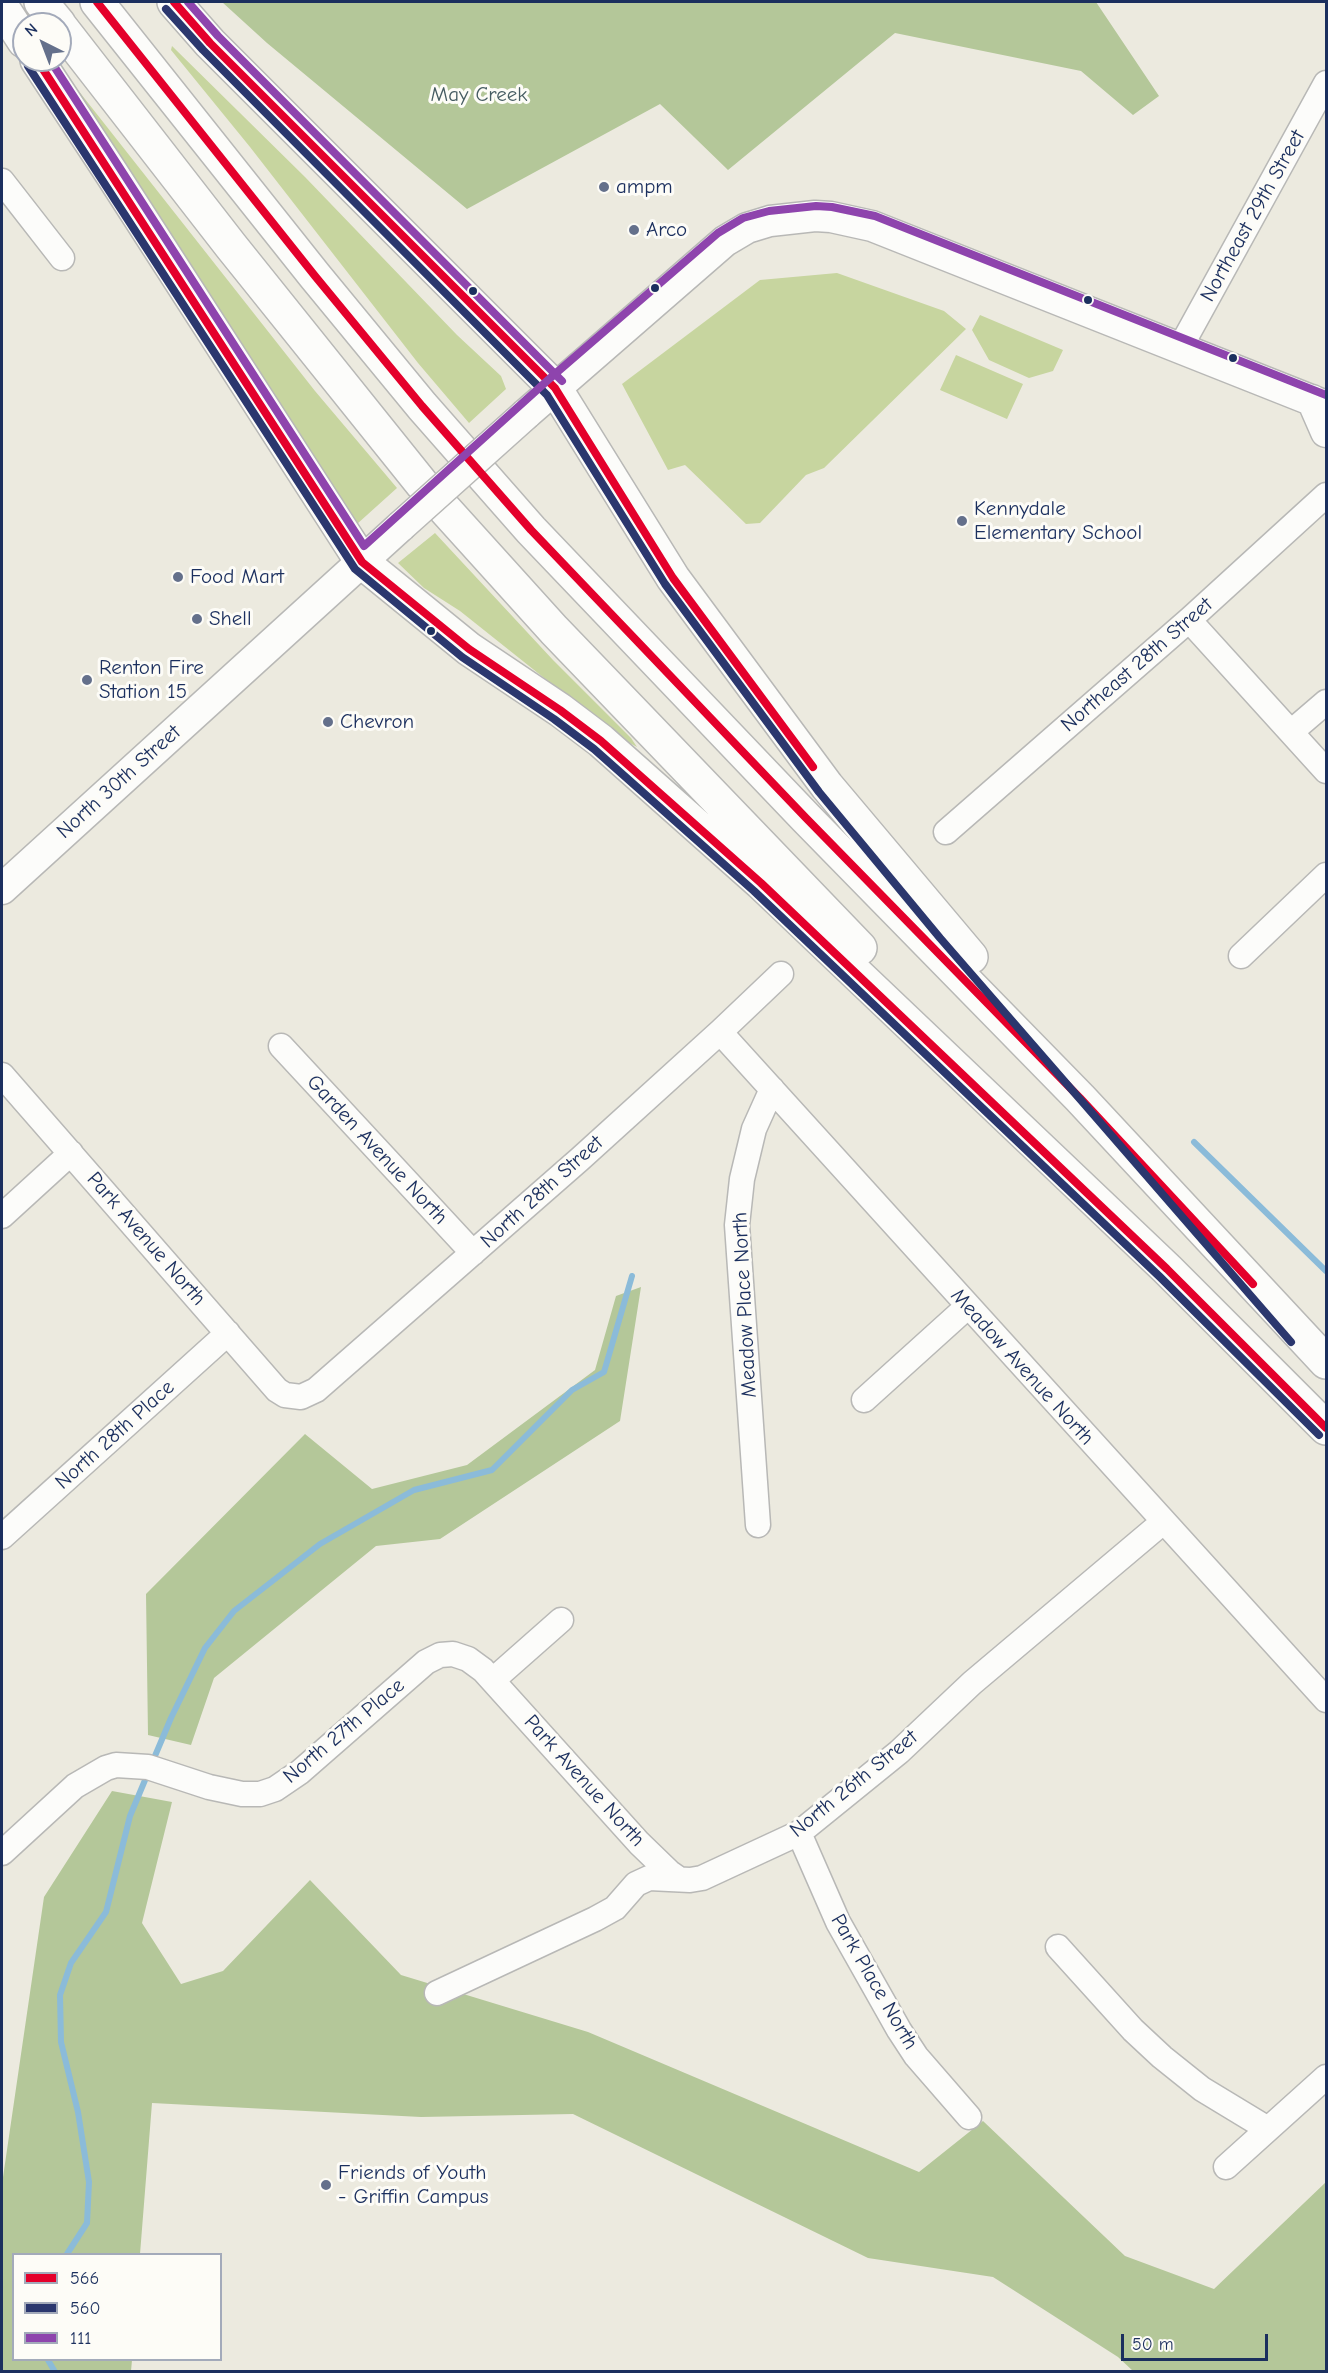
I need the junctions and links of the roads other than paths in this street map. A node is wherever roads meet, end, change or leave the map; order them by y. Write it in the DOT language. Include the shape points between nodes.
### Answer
graph roads {
  1 [pos="97,2"];
  2 [pos="174,2"];
  3 [pos="2,7"];
  4 [pos="12,22"];
  5 [pos="72,42"];
  6 [pos="45,72"];
  7 [pos="1326,83"];
  8 [pos="2,182"];
  9 [pos="63,258"];
  10 [pos="1180,348"];
  11 [pos="555,388"];
  12 [pos="1319,403"];
  13 [pos="1326,432"];
  14 [pos="1326,495"];
  15 [pos="362,562"];
  16 [pos="1189,620"];
  17 [pos="1326,702"];
  18 [pos="1291,732"];
  19 [pos="1326,771"];
  20 [pos="945,832"];
  21 [pos="1326,875"];
  22 [pos="2,889"];
  23 [pos="1241,956"];
  24 [pos="781,974"];
  25 [pos="720,1032"];
  26 [pos="281,1046"];
  27 [pos="2,1075"];
  28 [pos="772,1089"];
  29 [pos="71,1154"];
  30 [pos="2,1216"];
  31 [pos="473,1253"];
  32 [pos="1167,1269"];
  33 [pos="967,1306"];
  34 [pos="228,1333"];
  35 [pos="1299,1334"];
  36 [pos="1326,1362"];
  37 [pos="295,1398"];
  38 [pos="864,1400"];
  39 [pos="1326,1428"];
  40 [pos="1163,1522"];
  41 [pos="758,1525"];
  42 [pos="2,1537"];
  43 [pos="561,1620"];
  44 [pos="493,1680"];
  45 [pos="1326,1700"];
  46 [pos="799,1833"];
  47 [pos="2,1853"];
  48 [pos="679,1879"];
  49 [pos="1058,1947"];
  50 [pos="437,1993"];
  51 [pos="1326,2077"];
  52 [pos="969,2117"];
  53 [pos="1268,2129"];
  54 [pos="1226,2167"];
  1 -- 35 [label="highway" via="315,276 531,530 1080,1098"];
  2 -- 11 [label="highway" via="210,43"];
  3 -- 4 [label="highway"];
  5 -- 32 [label="highway" via="363,412 466,534"];
  6 -- 15 [label="highway"];
  7 -- 10 [label="street, Northeast 29th Street"];
  8 -- 9 [label="street"];
  10 -- 11 [label="street, North 30th Street" via="872,226 815,216 770,221 725,241"];
  10 -- 12 [label="street, North 30th Street"];
  11 -- 15 [label="street, North 30th Street, bridge"];
  11 -- 35 [label="highway" via="673,578 827,786"];
  12 -- 13 [label="street"];
  14 -- 16 [label="street, Northeast 28th Street"];
  15 -- 22 [label="street, North 30th Street"];
  15 -- 32 [label="highway" via="469,649 609,748 761,883"];
  16 -- 18 [label="street"];
  16 -- 20 [label="street, Northeast 28th Street"];
  17 -- 18 [label="street"];
  18 -- 19 [label="street"];
  21 -- 23 [label="street"];
  24 -- 25 [label="street, North 28th Street"];
  25 -- 28 [label="street, Meadow Avenue North"];
  25 -- 31 [label="street, North 28th Street"];
  26 -- 31 [label="street, Garden Avenue North"];
  27 -- 29 [label="street, Park Avenue North"];
  28 -- 33 [label="street, Meadow Avenue North"];
  28 -- 41 [label="street, Meadow Place North" via="754,1129 742,1179 737,1225"];
  29 -- 30 [label="street"];
  29 -- 34 [label="street, Park Avenue North"];
  31 -- 37 [label="street, North 28th Street" via="316,1390"];
  32 -- 39 [label="highway"];
  33 -- 38 [label="street"];
  33 -- 40 [label="street, Meadow Avenue North"];
  34 -- 37 [label="street, Park Avenue North" via="278,1390"];
  34 -- 42 [label="street, North 28th Place"];
  35 -- 36 [label="highway"];
  40 -- 45 [label="street, Meadow Avenue North"];
  40 -- 46 [label="street, North 26th Street" via="972,1683 899,1752"];
  43 -- 44 [label="street"];
  44 -- 47 [label="street, North 27th Place" via="468,1659 440,1655 426,1662 300,1772 260,1794 242,1794 148,1767 116,1765 100,1770 75,1786"];
  44 -- 48 [label="street, Park Avenue North" via="639,1843"];
  46 -- 48 [label="street, North 26th Street" via="702,1878"];
  46 -- 52 [label="street, Park Place North" via="838,1922 888,2014 916,2056"];
  48 -- 50 [label="street, North 26th Street" via="649,1878 636,1884 605,1914"];
  49 -- 53 [label="street" via="1162,2057 1202,2089"];
  51 -- 53 [label="street"];
  53 -- 54 [label="street"];
}
